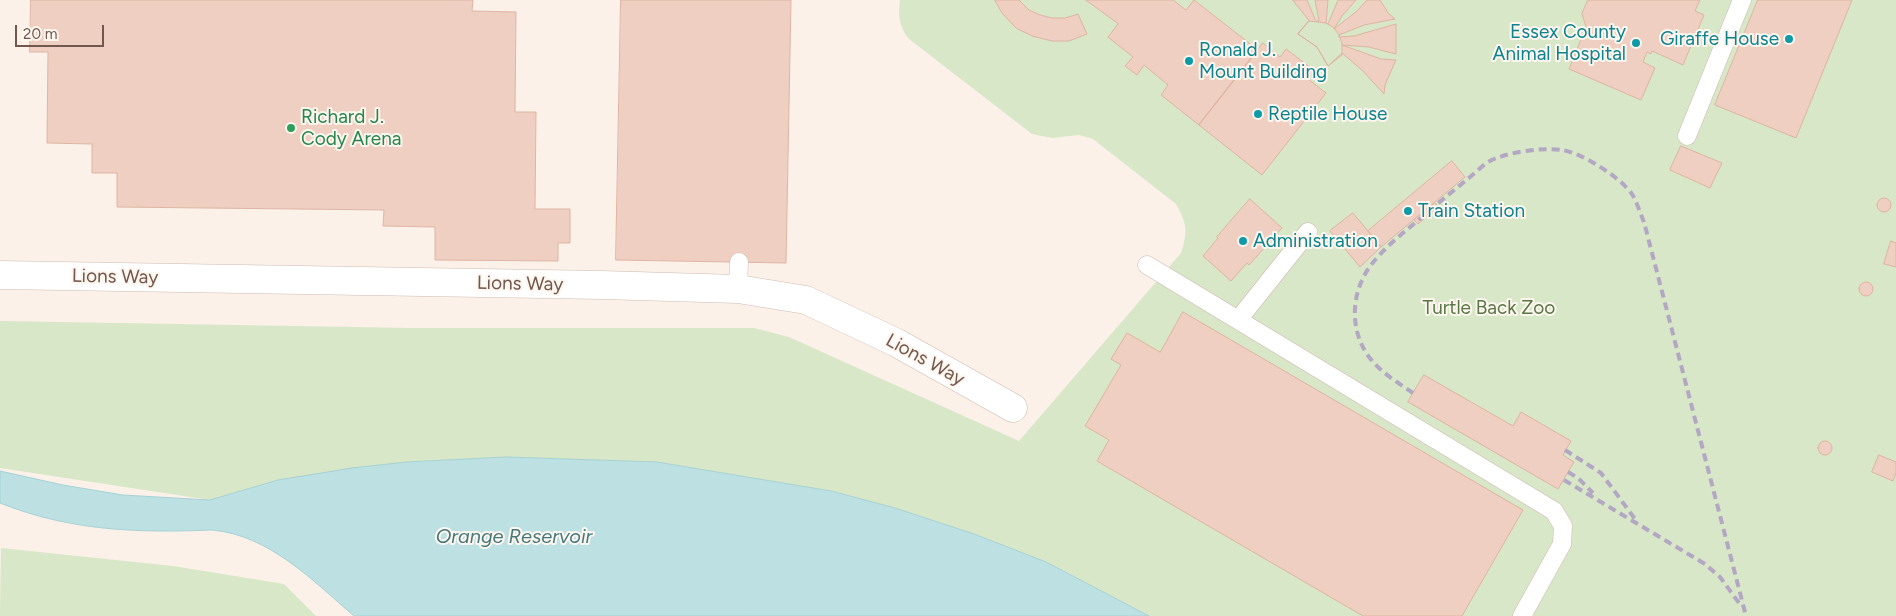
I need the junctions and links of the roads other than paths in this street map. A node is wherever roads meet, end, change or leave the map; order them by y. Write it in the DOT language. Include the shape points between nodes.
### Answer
graph roads {
  1 [pos="1742,0"];
  2 [pos="1687,136"];
  3 [pos="1308,232"];
  4 [pos="739,262"];
  5 [pos="1147,265"];
  6 [pos="0,275"];
  7 [pos="738,289"];
  8 [pos="1238,320"];
  9 [pos="1013,408"];
  10 [pos="1522,616"];
  1 -- 2 [label="lane"];
  3 -- 8 [label="lane"];
  4 -- 7 [label="lane"];
  5 -- 8 [label="lane"];
  6 -- 7 [label="street, Lions Way"];
  7 -- 9 [label="street, Lions Way" via="806,300 897,343"];
  8 -- 10 [label="lane" via="1554,511 1563,526 1562,544"];
}
